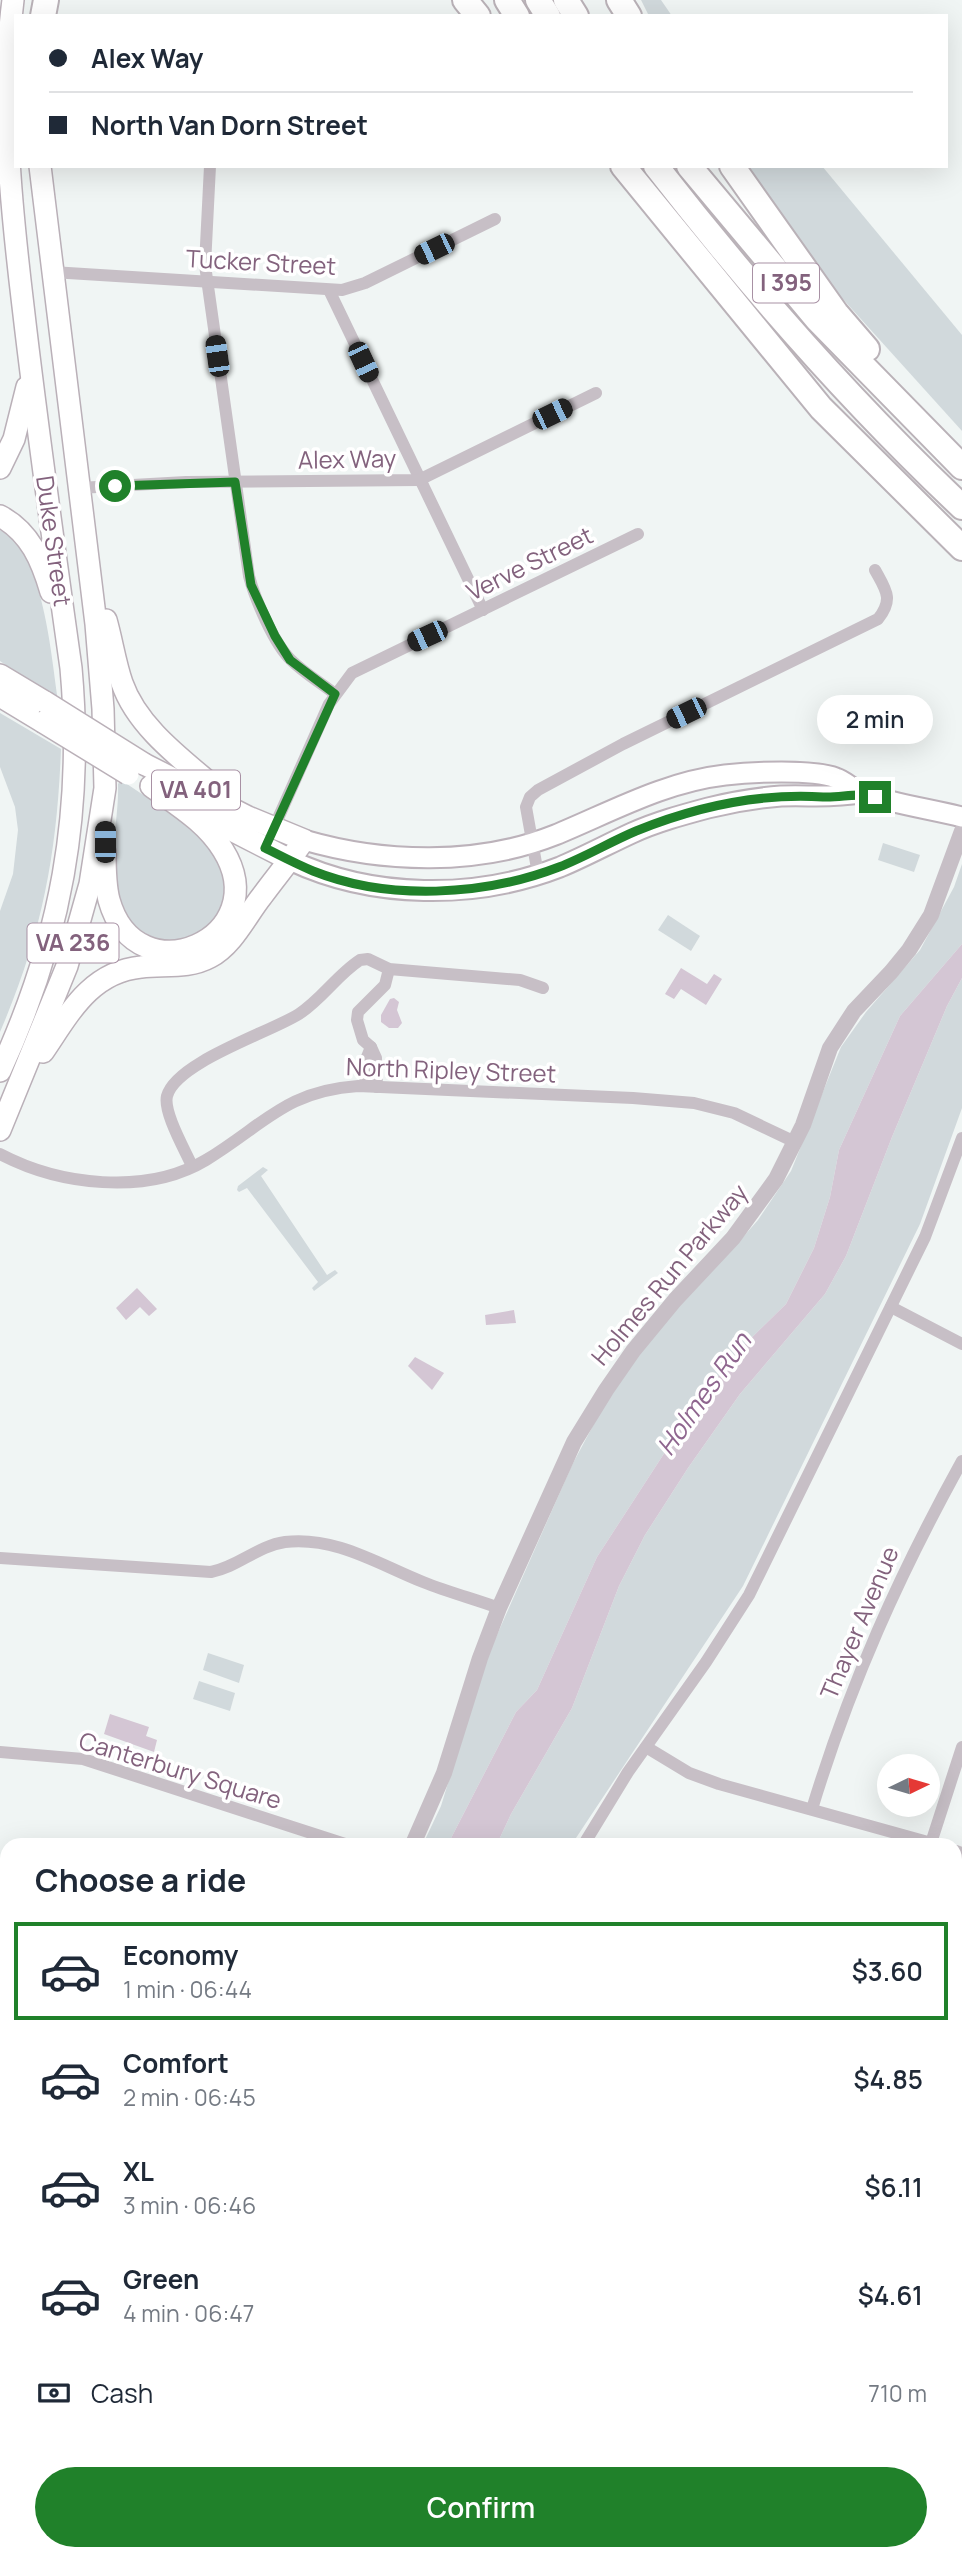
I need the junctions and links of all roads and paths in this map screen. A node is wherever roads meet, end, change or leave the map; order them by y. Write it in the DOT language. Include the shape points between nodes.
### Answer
graph roads {
  1 [pos="13,0"];
  2 [pos="465,0"];
  3 [pos="476,14"];
  4 [pos="10,36"];
  5 [pos="0,62"];
  6 [pos="8,110"];
  7 [pos="40,168"];
  8 [pos="210,168"];
  9 [pos="605,168"];
  10 [pos="625,168"];
  11 [pos="658,168"];
  12 [pos="691,168"];
  13 [pos="733,168"];
  14 [pos="495,219"];
  15 [pos="52,272"];
  16 [pos="207,281"];
  17 [pos="329,290"];
  18 [pos="30,371"];
  19 [pos="797,380"];
  20 [pos="596,393"];
  21 [pos="888,394"];
  22 [pos="962,467"];
  23 [pos="0,468"];
  24 [pos="419,480"];
  25 [pos="235,482"];
  26 [pos="79,488"];
  27 [pos="962,507"];
  28 [pos="0,516"];
  29 [pos="638,534"];
  30 [pos="962,548"];
  31 [pos="87,553"];
  32 [pos="875,570"];
  33 [pos="483,610"];
  34 [pos="71,668"];
  35 [pos="0,675"];
  36 [pos="335,694"];
  37 [pos="0,696"];
  38 [pos="44,712"];
  39 [pos="136,769"];
  40 [pos="151,786"];
  41 [pos="105,789"];
  42 [pos="860,793"];
  43 [pos="248,817"];
  44 [pos="962,817"];
  45 [pos="274,828"];
  46 [pos="962,831"];
  47 [pos="304,840"];
  48 [pos="531,842"];
  49 [pos="265,848"];
  50 [pos="290,860"];
  51 [pos="538,874"];
  52 [pos="389,969"];
  53 [pos="543,988"];
  54 [pos="0,1071"];
  55 [pos="371,1086"];
  56 [pos="16,1091"];
  57 [pos="0,1130"];
  58 [pos="962,1138"];
  59 [pos="796,1142"];
  60 [pos="0,1154"];
  61 [pos="192,1166"];
  62 [pos="891,1307"];
  63 [pos="962,1344"];
  64 [pos="962,1461"];
  65 [pos="0,1558"];
  66 [pos="499,1608"];
  67 [pos="646,1747"];
  68 [pos="962,1747"];
  69 [pos="0,1752"];
  70 [pos="812,1809"];
  71 [pos="327,1838"];
  72 [pos="416,1838"];
  73 [pos="588,1838"];
  74 [pos="912,1838"];
  75 [pos="935,1838"];
  1 -- 4 [label="main road, Duke Street / VA 236"];
  2 -- 3 [label="highway"];
  4 -- 5 [label="main road"];
  4 -- 6 [label="main road, Duke Street / VA 236"];
  6 -- 18 [label="main road, Duke Street / VA 236"];
  7 -- 15 [label="main road, Duke Street / VA 236"];
  8 -- 16 [label="street"];
  9 -- 19 [label="highway"];
  10 -- 19 [label="highway, I 395"];
  11 -- 27 [label="highway" via="796,335"];
  12 -- 21 [label="highway, I 395" via="817,319"];
  13 -- 21 [label="highway" via="836,313 870,353"];
  14 -- 17 [label="street, Tucker Street" via="365,283"];
  15 -- 16 [label="street, Tucker Street"];
  15 -- 26 [label="main road, Duke Street / VA 236"];
  16 -- 17 [label="street, Tucker Street"];
  16 -- 25 [label="street"];
  17 -- 24 [label="street"];
  18 -- 23 [label="main road" via="20,422"];
  18 -- 34 [label="main road, Duke Street / VA 236"];
  19 -- 30 [label="highway, I 395"];
  20 -- 24 [label="street, Alex Way"];
  21 -- 22 [label="highway, I 395"];
  24 -- 25 [label="street, Alex Way"];
  24 -- 33 [label="street"];
  25 -- 26 [label="street, Alex Way"];
  25 -- 36 [label="street" via="251,585 275,636 290,660"];
  26 -- 31 [label="main road, Duke Street / VA 236"];
  28 -- 34 [label="main road" via="24,534 40,561"];
  29 -- 33 [label="street, Verve Street"];
  31 -- 41 [label="main road, Duke Street / VA 236" via="102,696"];
  31 -- 43 [label="main road" via="123,685 140,715"];
  32 -- 48 [label="street" via="887,592 887,608 878,619 538,790 526,807"];
  33 -- 36 [label="street, Verve Street" via="360,667"];
  34 -- 54 [label="main road, Duke Street / VA 236" via="76,772 68,852 34,989"];
  35 -- 38 [label="main road, VA 401"];
  36 -- 45 [label="street, Verve Street"];
  37 -- 38 [label="main road, VA 401"];
  38 -- 39 [label="main road, VA 401, bridge"];
  39 -- 40 [label="main road, VA 401"];
  39 -- 43 [label="main road, VA 401"];
  40 -- 41 [label="main road" via="199,822 215,838 231,866 234,892 227,918 214,936 192,949 155,950 136,941 118,922 106,887"];
  40 -- 49 [label="main road, VA 401"];
  41 -- 56 [label="main road, Duke Street / VA 236" via="96,856 73,946"];
  42 -- 44 [label="main road, VA 401"];
  42 -- 48 [label="main road, VA 401" via="837,778 815,775 723,775 645,795"];
  42 -- 51 [label="main road, VA 401" via="835,798 752,799 708,808 661,821"];
  43 -- 45 [label="main road, VA 401"];
  45 -- 47 [label="main road, VA 401"];
  45 -- 49 [label="street, Verve Street"];
  46 -- 59 [label="street, Holmes Run Parkway" via="931,915 909,950 854,1011 830,1048"];
  47 -- 48 [label="main road, VA 401" via="353,852 421,857 464,855"];
  47 -- 50 [label="main road"];
  48 -- 51 [label="street"];
  49 -- 50 [label="main road, VA 401"];
  50 -- 51 [label="main road, VA 401" via="314,872 383,888 452,890"];
  50 -- 56 [label="main road" via="234,934 209,958 130,969 89,989"];
  52 -- 53 [label="street" via="520,980"];
  52 -- 55 [label="street" via="385,985 358,1012 358,1030 371,1047 367,1057"];
  52 -- 61 [label="street" via="360,960 299,1014 212,1056 178,1081 170,1090 167,1105"];
  55 -- 59 [label="street, North Ripley Street" via="694,1103 734,1113"];
  55 -- 61 [label="street, North Ripley Street" via="315,1093 281,1108"];
  56 -- 57 [label="main road, Duke Street / VA 236"];
  58 -- 62 [label="street" via="934,1216"];
  59 -- 66 [label="street, Holmes Run Parkway" via="747,1221 650,1328 606,1390 566,1458"];
  60 -- 61 [label="street, North Ripley Street" via="51,1175 94,1182 138,1181"];
  62 -- 63 [label="street"];
  62 -- 67 [label="street" via="749,1595"];
  64 -- 70 [label="street, Thayer Avenue" via="879,1623"];
  65 -- 66 [label="street" via="211,1572 270,1546 316,1542"];
  66 -- 72 [label="street, Holmes Run Parkway" via="444,1773"];
  67 -- 70 [label="street" via="690,1773"];
  67 -- 73 [label="street"];
  68 -- 75 [label="street"];
  69 -- 71 [label="street, Canterbury Square" via="83,1759"];
  70 -- 74 [label="street"];
}
